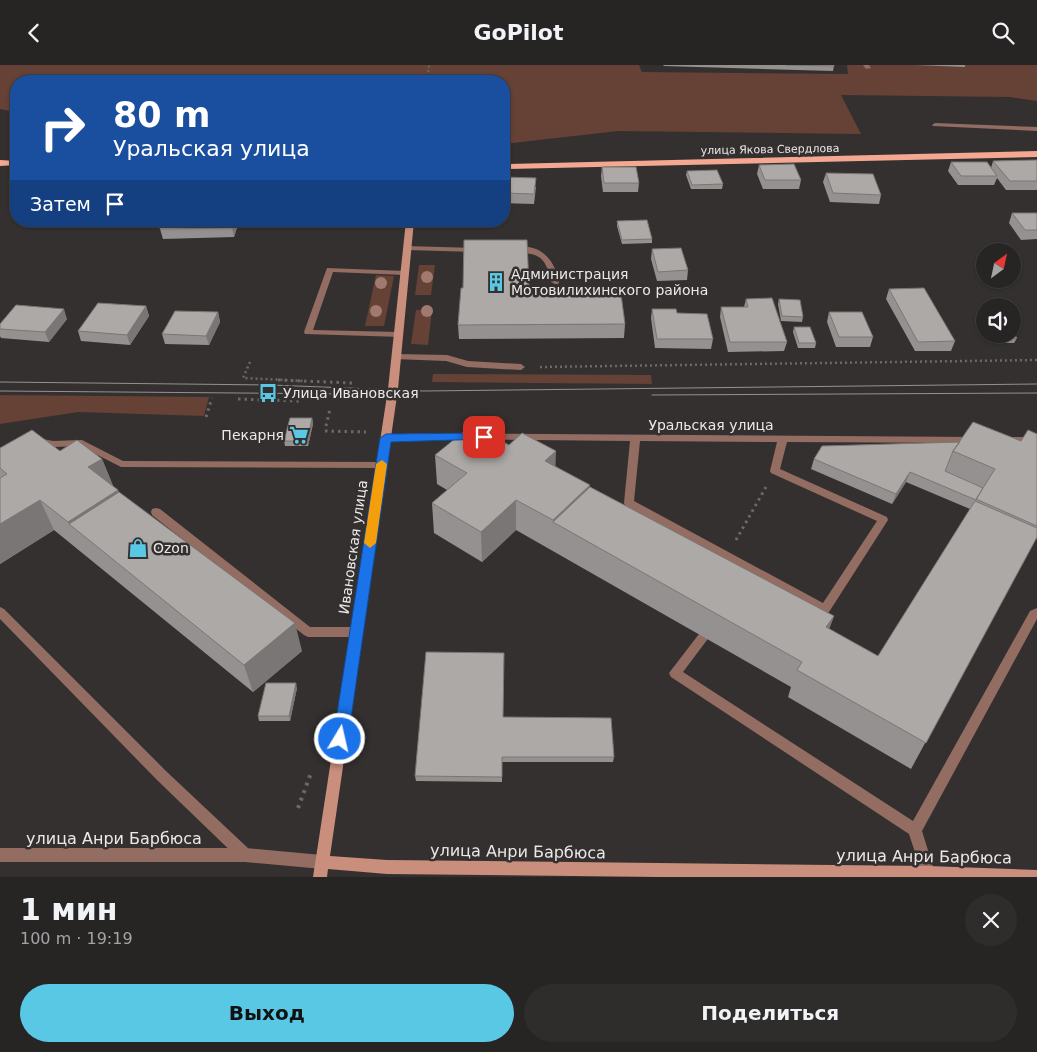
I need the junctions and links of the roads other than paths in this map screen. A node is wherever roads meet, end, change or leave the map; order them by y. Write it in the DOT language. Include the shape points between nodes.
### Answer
graph roads {
  1 [pos="936,125"];
  2 [pos="1037,129"];
  3 [pos="1037,154"];
  4 [pos="510,167"];
  5 [pos="409,227"];
  6 [pos="407,247"];
  7 [pos="488,249"];
  8 [pos="506,249"];
  9 [pos="405,273"];
  10 [pos="555,282"];
  11 [pos="399,335"];
  12 [pos="397,357"];
  13 [pos="521,367"];
  14 [pos="386,438"];
  15 [pos="635,438"];
  16 [pos="27,439"];
  17 [pos="783,439"];
  18 [pos="1037,440"];
  19 [pos="382,465"];
  20 [pos="156,512"];
  21 [pos="755,571"];
  22 [pos="746,583"];
  23 [pos="0,612"];
  24 [pos="1037,613"];
  25 [pos="356,632"];
  26 [pos="703,637"];
  27 [pos="914,830"];
  28 [pos="0,855"];
  29 [pos="245,855"];
  30 [pos="322,862"];
  31 [pos="928,873"];
  32 [pos="320,877"];
  33 [pos="1037,877"];
  1 -- 2 [label="street"];
  3 -- 4 [label="main road, улица Якова Свердлова"];
  5 -- 6 [label="street, Ивановская улица"];
  6 -- 7 [label="street"];
  6 -- 9 [label="street, Ивановская улица"];
  8 -- 10 [label="street" via="534,249 545,258"];
  9 -- 11 [label="street, Ивановская улица"];
  9 -- 11 [label="street" via="330,270 308,332"];
  11 -- 12 [label="street, Ивановская улица"];
  12 -- 13 [label="street" via="448,358 467,364"];
  12 -- 14 [label="street, Ивановская улица"];
  14 -- 15 [label="street, Уральская улица"];
  14 -- 19 [label="street, Ивановская улица"];
  15 -- 17 [label="street, Уральская улица"];
  15 -- 21 [label="street" via="629,503"];
  16 -- 19 [label="street" via="53,444 82,443 121,464"];
  17 -- 18 [label="street, Уральская улица"];
  17 -- 21 [label="street" via="775,471 883,520 825,609"];
  19 -- 25 [label="street, Ивановская улица"];
  20 -- 25 [label="street" via="308,632"];
  21 -- 22 [label="street"];
  23 -- 29 [label="street"];
  24 -- 27 [label="street"];
  25 -- 30 [label="street, Ивановская улица"];
  26 -- 27 [label="street" via="675,673"];
  27 -- 31 [label="street"];
  28 -- 29 [label="street, улица Анри Барбюса"];
  29 -- 30 [label="street, улица Анри Барбюса"];
  30 -- 31 [label="street, улица Анри Барбюса" via="387,867"];
  30 -- 32 [label="street, Ивановская улица"];
  31 -- 33 [label="street, улица Анри Барбюса"];
}
